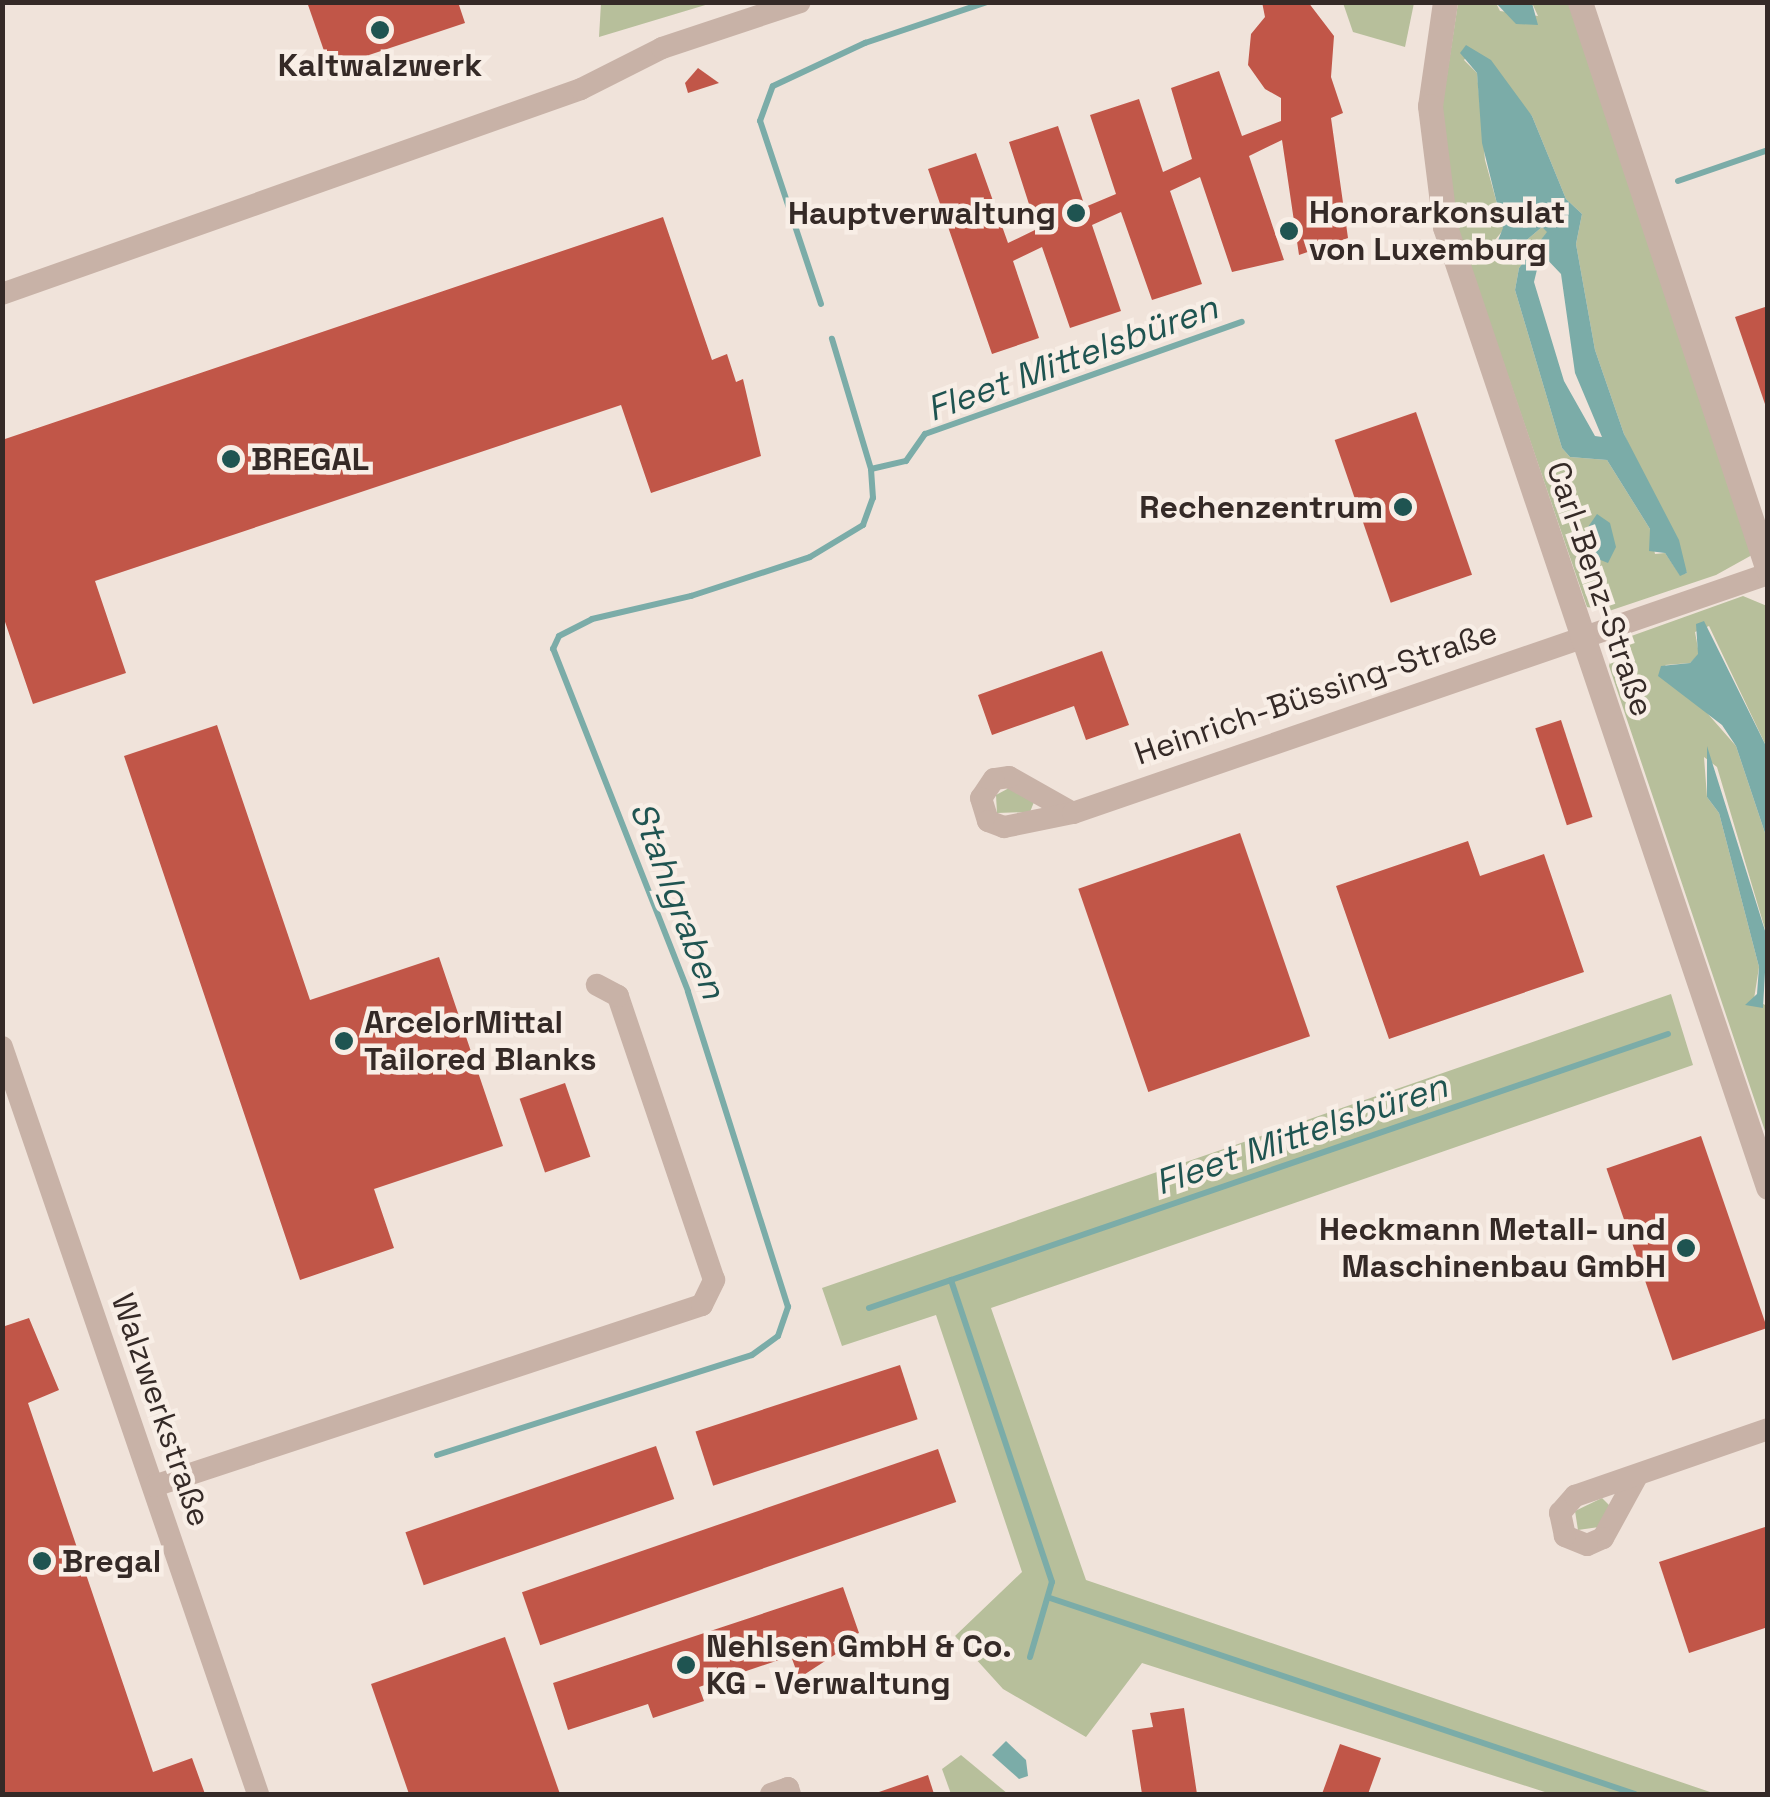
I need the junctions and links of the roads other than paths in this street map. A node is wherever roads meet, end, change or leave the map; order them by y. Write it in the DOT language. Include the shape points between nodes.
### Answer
graph roads {
  1 [pos="800,2"];
  2 [pos="1445,2"];
  3 [pos="1580,2"];
  4 [pos="2,294"];
  5 [pos="1768,572"];
  6 [pos="1580,636"];
  7 [pos="1074,812"];
  8 [pos="596,984"];
  9 [pos="2,1048"];
  10 [pos="1768,1186"];
  11 [pos="1768,1430"];
  12 [pos="1638,1476"];
  13 [pos="154,1486"];
  14 [pos="258,1794"];
  15 [pos="771,1794"];
  16 [pos="790,1794"];
  1 -- 4 [label="street" via="662,48 581,90"];
  2 -- 6 [label="street, Carl-Benz-Straße" via="1430,106 1446,227"];
  3 -- 5 [label="street"];
  5 -- 6 [label="street, Heinrich-Büssing-Straße"];
  6 -- 7 [label="street, Heinrich-Büssing-Straße"];
  6 -- 10 [label="street, Carl-Benz-Straße"];
  8 -- 13 [label="street" via="618,996 714,1280 702,1305"];
  9 -- 13 [label="street, Walzwerkstraße"];
  11 -- 12 [label="street"];
  13 -- 14 [label="street, Walzwerkstraße"];
  15 -- 16 [label="street" via="788,1788"];
}
